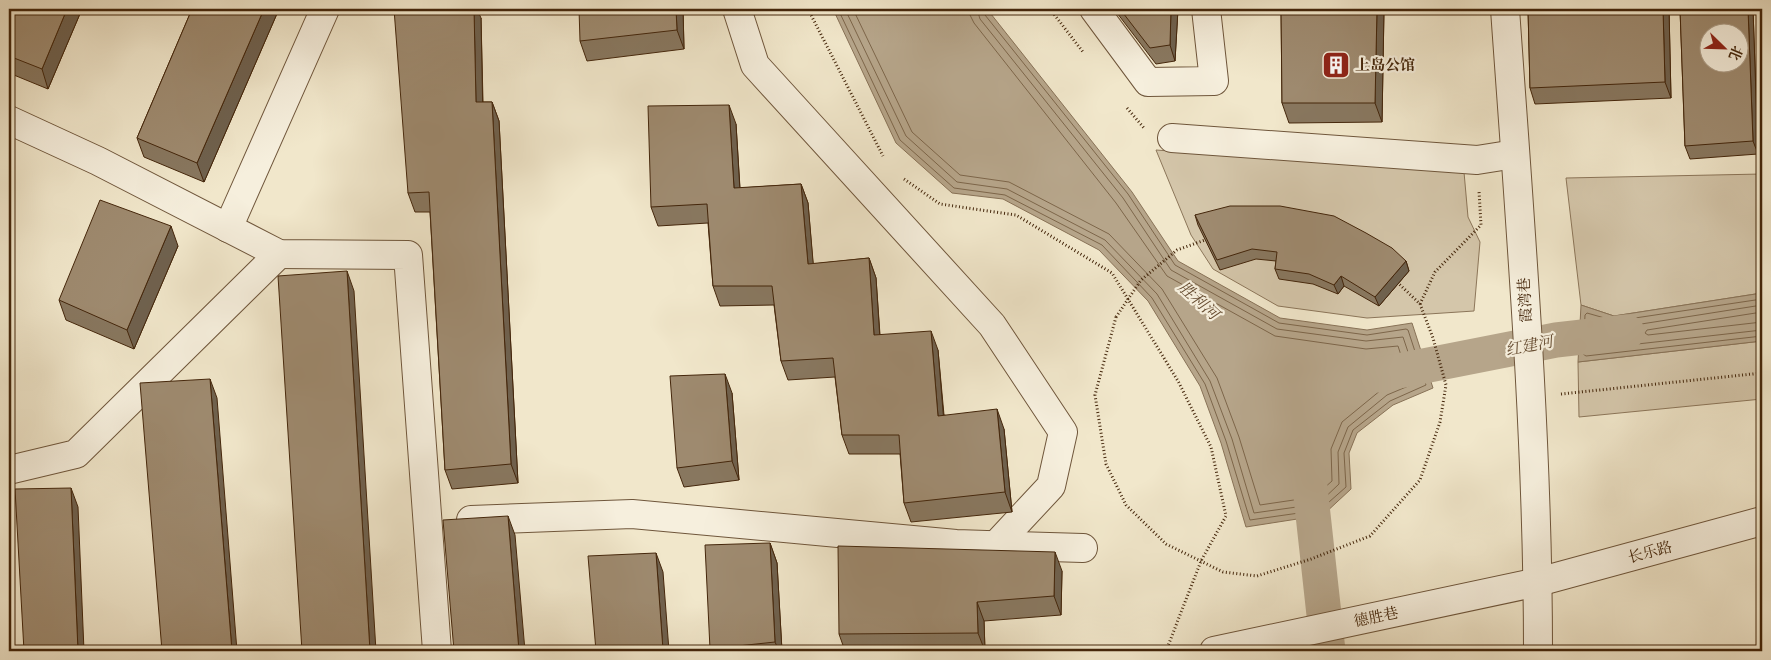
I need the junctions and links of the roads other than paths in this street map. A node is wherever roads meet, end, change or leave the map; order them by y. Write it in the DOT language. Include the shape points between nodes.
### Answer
graph roads {
  1 [pos="325,9"];
  2 [pos="737,9"];
  3 [pos="1094,9"];
  4 [pos="1206,9"];
  5 [pos="1504,9"];
  6 [pos="9,120"];
  7 [pos="1172,138"];
  8 [pos="1515,154"];
  9 [pos="228,228"];
  10 [pos="279,254"];
  11 [pos="9,470"];
  12 [pos="428,521"];
  13 [pos="1762,521"];
  14 [pos="996,545"];
  15 [pos="1083,548"];
  16 [pos="1538,582"];
  17 [pos="436,651"];
  18 [pos="1214,651"];
  19 [pos="1538,651"];
  1 -- 9 [label="street"];
  2 -- 14 [label="street" via="755,65 992,325 1063,432 1052,486"];
  3 -- 4 [label="street" via="1148,82 1214,81"];
  5 -- 8 [label="street, 霞湾巷"];
  6 -- 9 [label="street" via="98,161"];
  7 -- 8 [label="street" via="1477,160"];
  8 -- 16 [label="street, 霞湾巷" via="1521,210"];
  9 -- 10 [label="street"];
  10 -- 11 [label="street" via="76,454"];
  10 -- 12 [label="street" via="408,255"];
  12 -- 14 [label="street" via="632,514"];
  12 -- 17 [label="street"];
  13 -- 16 [label="street, 长乐路"];
  14 -- 15 [label="street"];
  16 -- 18 [label="street, 德胜巷"];
  16 -- 19 [label="street, 霞湾巷"];
}
